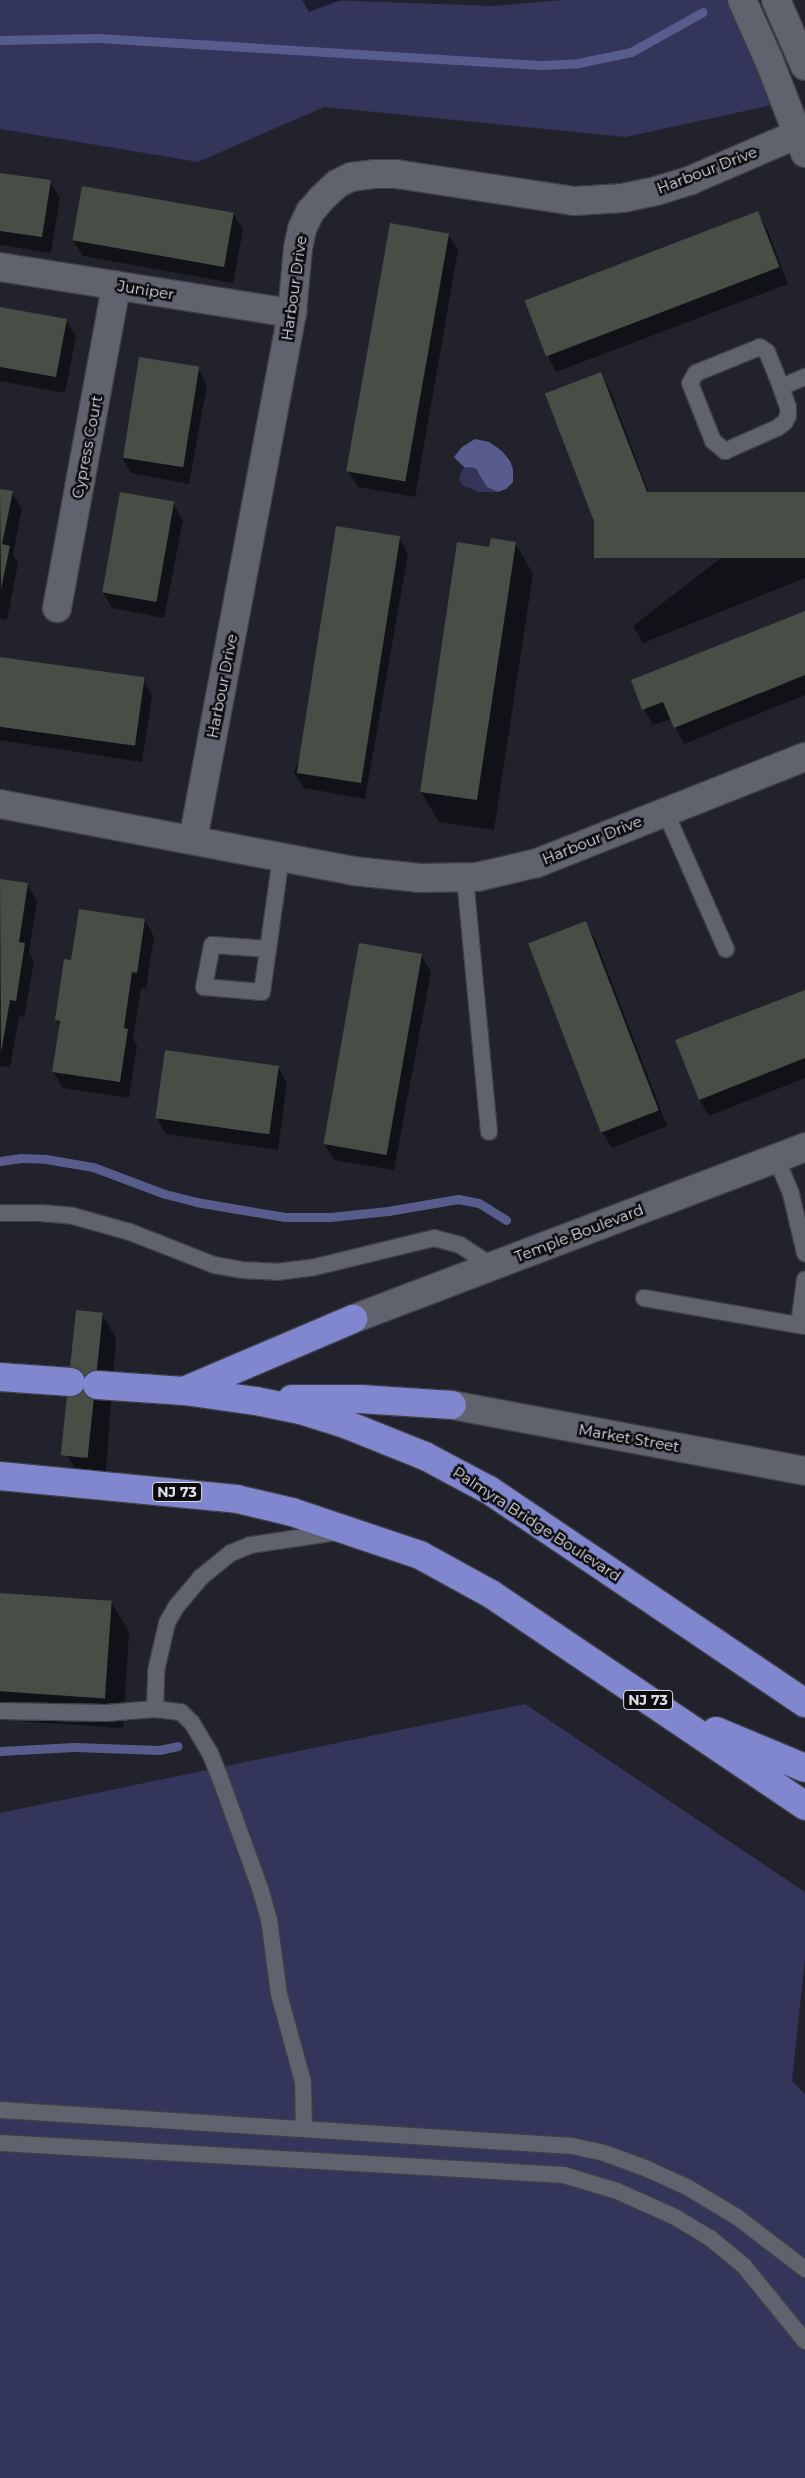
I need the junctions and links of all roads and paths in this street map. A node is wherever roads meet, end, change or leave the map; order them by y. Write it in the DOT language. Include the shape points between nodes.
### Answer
graph roads {
  1 [pos="742,0"];
  2 [pos="776,0"];
  3 [pos="805,66"];
  4 [pos="802,139"];
  5 [pos="0,267"];
  6 [pos="116,285"];
  7 [pos="292,313"];
  8 [pos="805,376"];
  9 [pos="781,387"];
  10 [pos="57,608"];
  11 [pos="805,758"];
  12 [pos="0,804"];
  13 [pos="665,811"];
  14 [pos="193,840"];
  15 [pos="280,857"];
  16 [pos="464,878"];
  17 [pos="268,949"];
  18 [pos="726,949"];
  19 [pos="489,1132"];
  20 [pos="805,1147"];
  21 [pos="776,1158"];
  22 [pos="0,1213"];
  23 [pos="805,1253"];
  24 [pos="492,1266"];
  25 [pos="805,1279"];
  26 [pos="644,1298"];
  27 [pos="352,1319"];
  28 [pos="802,1326"];
  29 [pos="0,1377"];
  30 [pos="71,1382"];
  31 [pos="97,1384"];
  32 [pos="184,1391"];
  33 [pos="256,1400"];
  34 [pos="452,1405"];
  35 [pos="805,1471"];
  36 [pos="0,1476"];
  37 [pos="349,1530"];
  38 [pos="805,1703"];
  39 [pos="657,1706"];
  40 [pos="155,1709"];
  41 [pos="0,1710"];
  42 [pos="805,1768"];
  43 [pos="805,1806"];
  44 [pos="0,2110"];
  45 [pos="304,2129"];
  46 [pos="0,2143"];
  47 [pos="805,2269"];
  48 [pos="805,2341"];
  1 -- 4 [label="street, Harbour Drive"];
  2 -- 3 [label="street"];
  4 -- 7 [label="street, Harbour Drive" via="691,180 623,198 575,200 396,174 351,177 337,184 322,198 302,229"];
  5 -- 6 [label="street, Juniper"];
  6 -- 7 [label="street, Juniper"];
  6 -- 10 [label="street, Cypress Court"];
  7 -- 14 [label="street, Harbour Drive"];
  8 -- 9 [label="lane"];
  9 -- 9 [label="lane" via="767,352 760,347 696,373 690,383 712,441 724,451 785,422 788,407"];
  11 -- 13 [label="street, Harbour Drive"];
  12 -- 14 [label="street, Harbour Drive"];
  13 -- 16 [label="street, Harbour Drive" via="537,863"];
  13 -- 18 [label="lane"];
  14 -- 15 [label="street, Harbour Drive"];
  15 -- 16 [label="street, Harbour Drive" via="353,871 421,878"];
  15 -- 17 [label="lane"];
  16 -- 19 [label="lane"];
  20 -- 21 [label="street, Temple Boulevard"];
  21 -- 23 [label="lane" via="792,1194"];
  21 -- 24 [label="street, Temple Boulevard"];
  22 -- 24 [label="lane" via="41,1212 73,1216 130,1232 214,1266 242,1270 276,1272 311,1268 434,1238 460,1245"];
  24 -- 27 [label="street, Temple Boulevard"];
  25 -- 28 [label="lane"];
  26 -- 28 [label="lane"];
  27 -- 32 [label="highway"];
  29 -- 30 [label="highway"];
  31 -- 32 [label="highway, Palmyra Bridge Boulevard"];
  32 -- 33 [label="highway, Palmyra Bridge Boulevard"];
  33 -- 34 [label="highway" via="360,1398"];
  33 -- 38 [label="highway, Palmyra Bridge Boulevard" via="345,1424 454,1470 548,1528"];
  34 -- 35 [label="street, Market Street"];
  36 -- 37 [label="highway, NJ 73" via="237,1499"];
  37 -- 39 [label="highway, NJ 73" via="420,1555 457,1574 492,1594"];
  37 -- 40 [label="lane" via="251,1545 232,1553 200,1578 167,1623 156,1672"];
  39 -- 42 [label="highway"];
  39 -- 43 [label="highway, NJ 73"];
  40 -- 41 [label="lane" via="106,1713"];
  40 -- 45 [label="lane" via="181,1712 192,1723 210,1753 260,1888 269,1919 279,1994 303,2082"];
  44 -- 45 [label="lane"];
  45 -- 47 [label="lane" via="572,2146 604,2153 687,2187 737,2217"];
  46 -- 48 [label="lane" via="564,2175 618,2191 710,2238 744,2266"];
}
